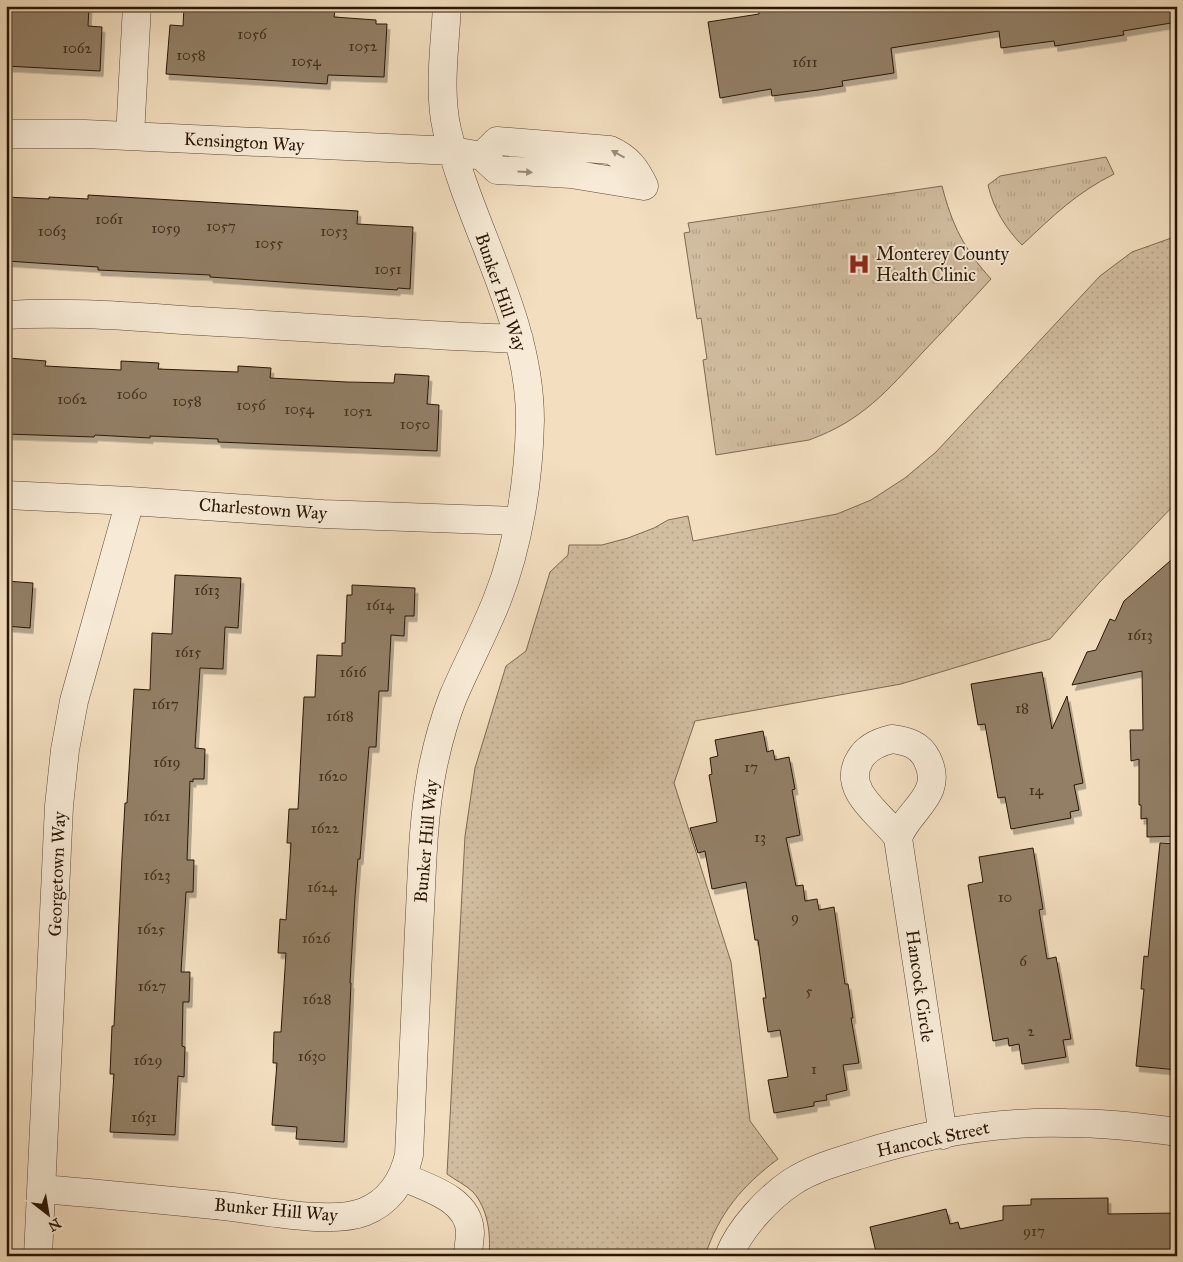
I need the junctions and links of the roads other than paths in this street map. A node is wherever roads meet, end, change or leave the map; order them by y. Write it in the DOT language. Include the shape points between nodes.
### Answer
graph roads {
  1 [pos="137,6"];
  2 [pos="447,6"];
  3 [pos="6,134"];
  4 [pos="130,136"];
  5 [pos="453,151"];
  6 [pos="482,156"];
  7 [pos="6,315"];
  8 [pos="519,339"];
  9 [pos="6,495"];
  10 [pos="130,501"];
  11 [pos="519,521"];
  12 [pos="898,838"];
  13 [pos="1177,1132"];
  14 [pos="943,1134"];
  15 [pos="403,1177"];
  16 [pos="42,1189"];
  17 [pos="38,1256"];
  18 [pos="468,1256"];
  19 [pos="728,1256"];
  1 -- 4 [label="street"];
  2 -- 5 [label="street, Bunker Hill Way" via="443,89 446,127"];
  3 -- 4 [label="street, Kensington Way"];
  4 -- 5 [label="street, Kensington Way"];
  5 -- 6 [label="street, Kensington Way"];
  5 -- 8 [label="street, Bunker Hill Way"];
  6 -- 6 [label="street, Kensington Way, one-way" via="497,170 571,174 644,186 630,162 610,150 497,141"];
  7 -- 8 [label="street" via="78,314"];
  8 -- 11 [label="street, Bunker Hill Way" via="530,418"];
  9 -- 10 [label="street, Charlestown Way"];
  10 -- 11 [label="street, Charlestown Way" via="323,514"];
  10 -- 16 [label="street, Georgetown Way" via="74,701 65,750 59,806"];
  11 -- 15 [label="street, Bunker Hill Way" via="499,596 453,698 432,770 424,827 409,1155"];
  12 -- 14 [label="street, Hancock Circle"];
  13 -- 14 [label="street, Hancock Street" via="1067,1122 1000,1125"];
  14 -- 19 [label="street, Hancock Street" via="846,1159 792,1182 748,1224"];
  15 -- 16 [label="street, Bunker Hill Way" via="387,1198 370,1209 347,1216 299,1215"];
  15 -- 18 [label="street" via="440,1193 464,1213 470,1231"];
  16 -- 17 [label="street, Georgetown Way"];
}
